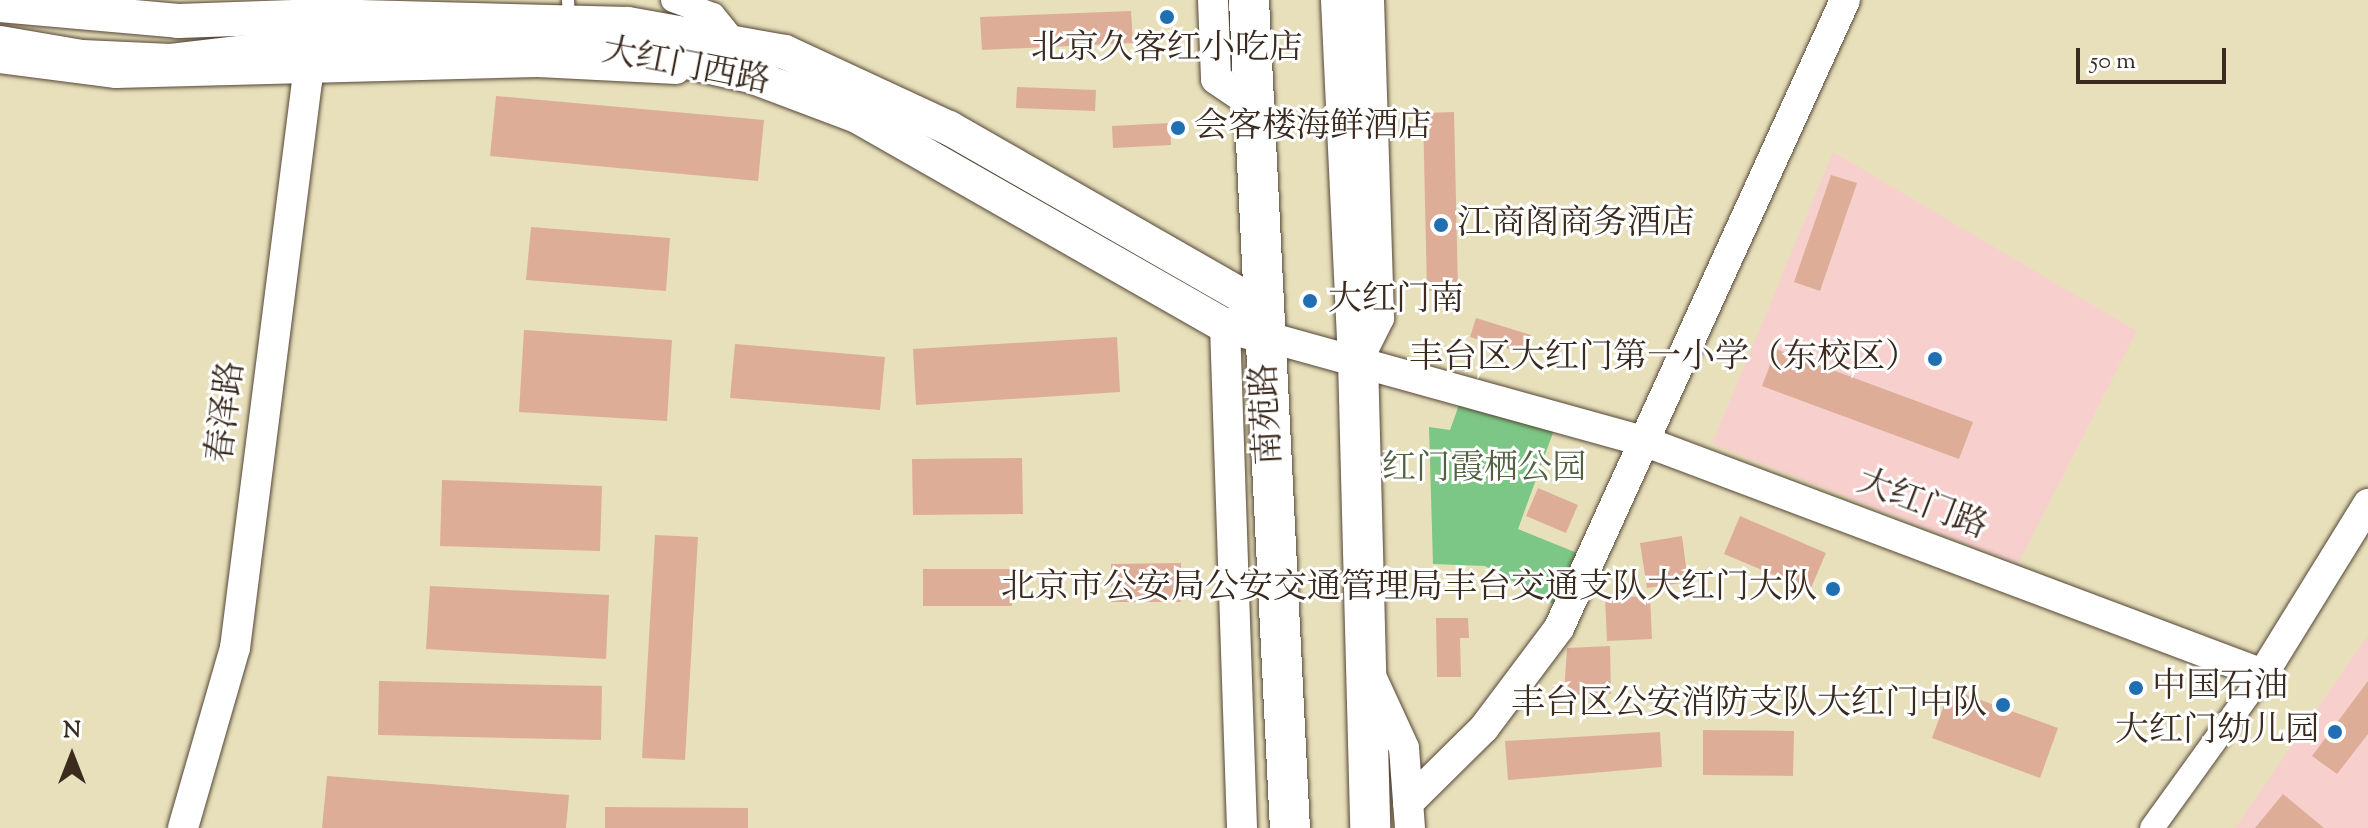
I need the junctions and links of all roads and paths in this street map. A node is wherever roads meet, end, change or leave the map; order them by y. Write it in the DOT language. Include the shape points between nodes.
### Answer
graph roads {
  1 [pos="673,0"];
  2 [pos="1213,0"];
  3 [pos="1249,0"];
  4 [pos="1341,0"];
  5 [pos="1369,0"];
  6 [pos="1845,0"];
  7 [pos="0,5"];
  8 [pos="568,11"];
  9 [pos="313,33"];
  10 [pos="733,40"];
  11 [pos="0,43"];
  12 [pos="0,61"];
  13 [pos="92,65"];
  14 [pos="1254,105"];
  15 [pos="1263,321"];
  16 [pos="1225,326"];
  17 [pos="1358,360"];
  18 [pos="1646,442"];
  19 [pos="2368,504"];
  20 [pos="1368,671"];
  21 [pos="2263,674"];
  22 [pos="1409,816"];
  23 [pos="1288,819"];
  24 [pos="183,828"];
  25 [pos="199,828"];
  26 [pos="1242,828"];
  27 [pos="1370,828"];
  28 [pos="2152,828"];
  1 -- 10 [label="street" via="713,15"];
  2 -- 14 [label="street" via="1216,79"];
  3 -- 14 [label="highway, 南苑路"];
  4 -- 17 [label="highway"];
  5 -- 17 [label="street" via="1379,318"];
  6 -- 18 [label="street"];
  7 -- 9 [label="main road, 大红门西路"];
  8 -- 9 [label="main road, 大红门西路"];
  8 -- 10 [label="main road, 大红门西路"];
  9 -- 13 [label="main road, 大红门西路" via="171,61"];
  9 -- 16 [label="main road, 大红门西路" via="642,52 751,76 857,116 921,149"];
  9 -- 24 [label="street, 春泽路" via="235,648"];
  9 -- 25 [label="street, 春泽路" via="289,373 249,651"];
  10 -- 15 [label="main road, 大红门西路" via="785,52 870,87"];
  11 -- 13 [label="main road, 大红门西路"];
  12 -- 13 [label="street"];
  14 -- 15 [label="highway, 南苑路"];
  15 -- 16 [label="main road, 大红门西路"];
  15 -- 17 [label="street, 大红门路"];
  15 -- 23 [label="highway, 南苑路"];
  16 -- 26 [label="street"];
  17 -- 18 [label="street, 大红门路"];
  17 -- 20 [label="highway"];
  18 -- 21 [label="street, 大红门路"];
  18 -- 22 [label="street" via="1559,628"];
  19 -- 21 [label="street"];
  20 -- 22 [label="street" via="1404,748"];
  20 -- 27 [label="highway"];
  21 -- 28 [label="street"];
}
